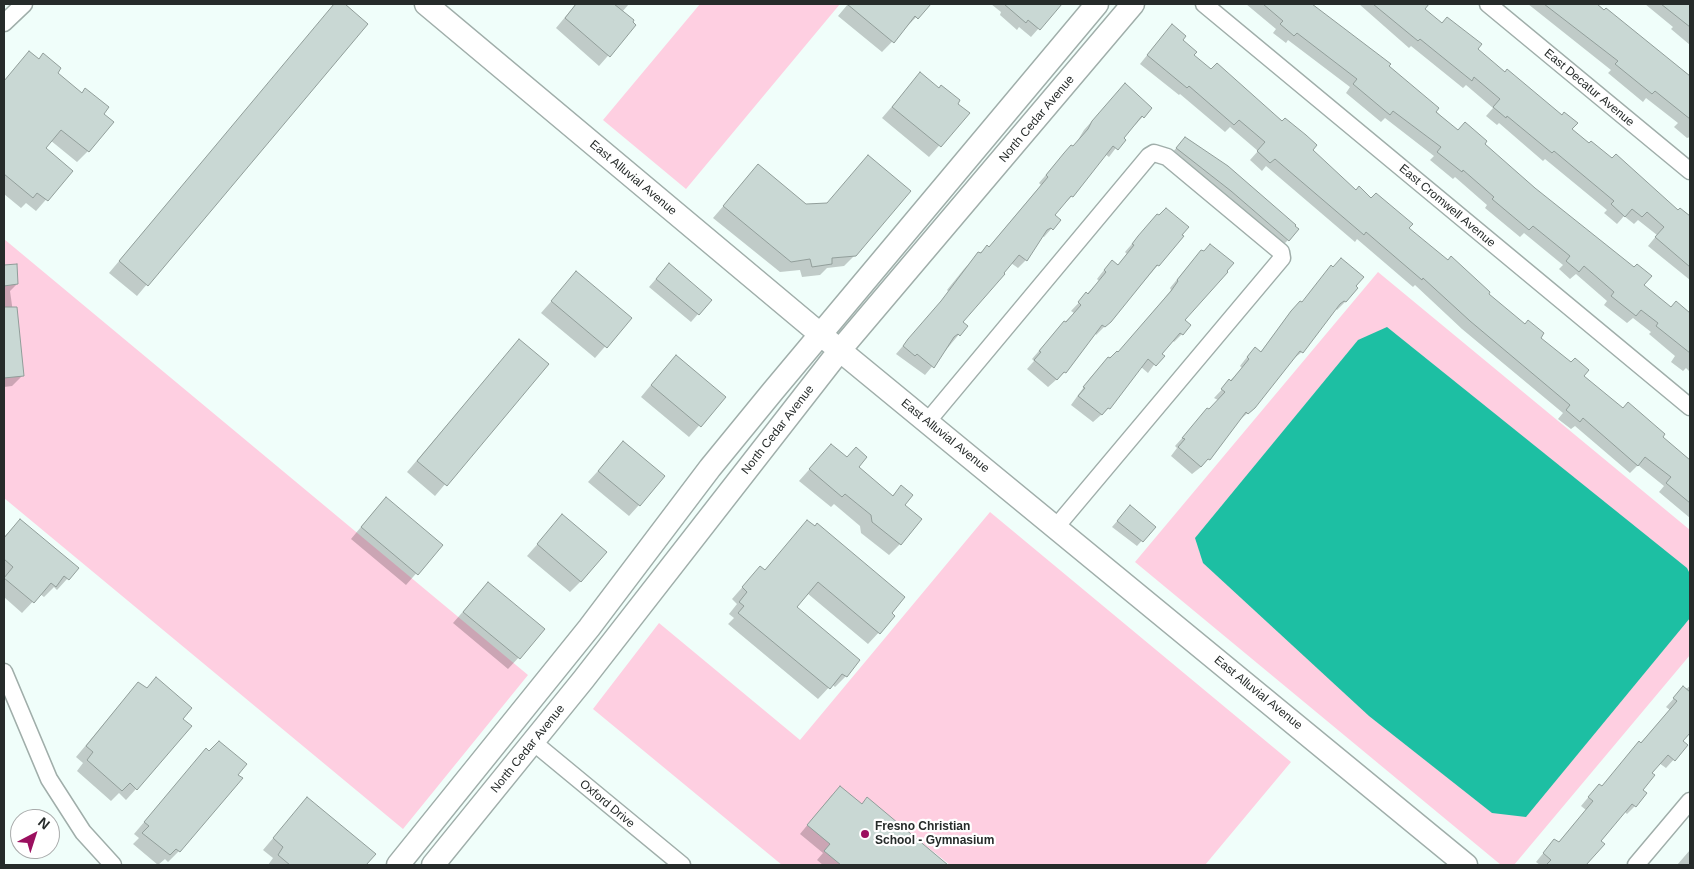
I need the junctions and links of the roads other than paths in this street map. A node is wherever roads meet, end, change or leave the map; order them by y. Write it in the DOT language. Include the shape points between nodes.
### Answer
graph roads {
  1 [pos="24,4"];
  2 [pos="426,4"];
  3 [pos="1097,4"];
  4 [pos="1118,4"];
  5 [pos="1133,4"];
  6 [pos="1204,4"];
  7 [pos="1488,4"];
  8 [pos="4,22"];
  9 [pos="1055,98"];
  10 [pos="1690,172"];
  11 [pos="820,334"];
  12 [pos="840,350"];
  13 [pos="1690,407"];
  14 [pos="927,422"];
  15 [pos="1056,528"];
  16 [pos="589,628"];
  17 [pos="4,672"];
  18 [pos="533,742"];
  19 [pos="1690,801"];
  20 [pos="113,865"];
  21 [pos="398,865"];
  22 [pos="434,865"];
  23 [pos="682,865"];
  24 [pos="1466,865"];
  25 [pos="1636,865"];
  1 -- 8 [label="street"];
  2 -- 11 [label="main road, East Alluvial Avenue"];
  3 -- 11 [label="main road"];
  4 -- 9 [label="main road" via="1083,44"];
  5 -- 9 [label="main road, North Cedar Avenue"];
  6 -- 13 [label="street, East Cromwell Avenue"];
  7 -- 10 [label="street, East Decatur Avenue"];
  9 -- 12 [label="main road, North Cedar Avenue"];
  11 -- 12 [label="main road, East Alluvial Avenue"];
  11 -- 16 [label="main road" via="710,468"];
  12 -- 14 [label="main road, East Alluvial Avenue"];
  12 -- 18 [label="main road, North Cedar Avenue"];
  14 -- 15 [label="main road, East Alluvial Avenue"];
  14 -- 15 [label="street" via="1149,156 1154,153 1167,157 1281,252 1282,258"];
  15 -- 24 [label="main road, East Alluvial Avenue"];
  16 -- 18 [label="main road" via="593,634 590,650 536,720"];
  16 -- 21 [label="main road"];
  17 -- 20 [label="street" via="49,779 83,832"];
  18 -- 22 [label="main road, North Cedar Avenue"];
  18 -- 23 [label="street, Oxford Drive"];
  19 -- 25 [label="street"];
}
